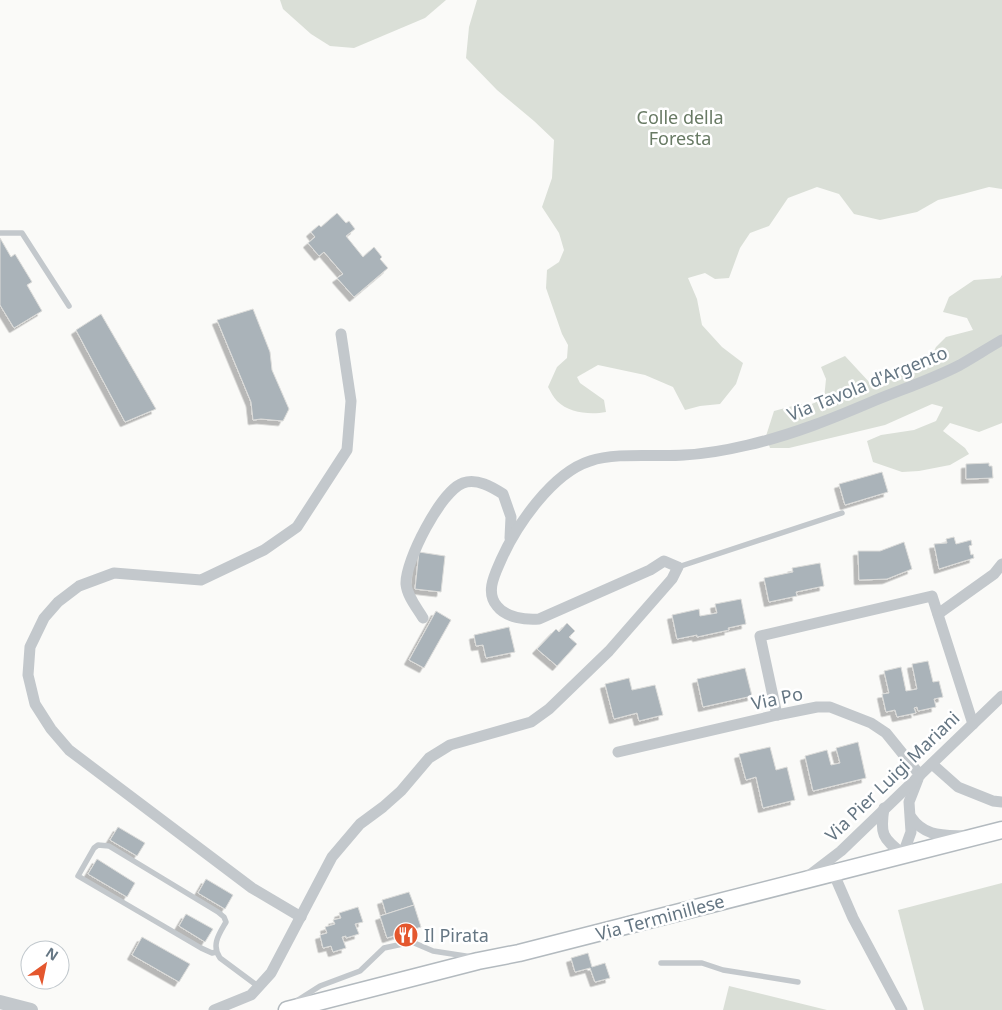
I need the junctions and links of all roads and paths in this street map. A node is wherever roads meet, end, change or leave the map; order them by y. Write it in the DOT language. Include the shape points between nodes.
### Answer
graph roads {
  1 [pos="0,233"];
  2 [pos="69,306"];
  3 [pos="341,334"];
  4 [pos="1002,340"];
  5 [pos="842,513"];
  6 [pos="510,540"];
  7 [pos="1002,564"];
  8 [pos="678,567"];
  9 [pos="938,614"];
  10 [pos="423,618"];
  11 [pos="1002,696"];
  12 [pos="776,715"];
  13 [pos="973,724"];
  14 [pos="618,752"];
  15 [pos="932,764"];
  16 [pos="920,775"];
  17 [pos="1002,802"];
  18 [pos="884,808"];
  19 [pos="911,817"];
  20 [pos="1002,830"];
  21 [pos="972,837"];
  22 [pos="903,854"];
  23 [pos="833,872"];
  24 [pos="804,879"];
  25 [pos="301,917"];
  26 [pos="216,952"];
  27 [pos="478,961"];
  28 [pos="661,963"];
  29 [pos="798,982"];
  30 [pos="259,987"];
  31 [pos="0,1002"];
  32 [pos="303,1007"];
  33 [pos="31,1010"];
  34 [pos="214,1010"];
  35 [pos="902,1010"];
  1 -- 2 [label="lane" via="22,233"];
  3 -- 25 [label="street" via="351,401 347,450 297,527 264,550 201,580 114,572 79,586 44,618 30,648 28,675 35,704 69,750 252,888"];
  4 -- 6 [label="street, Via Tavola d'Argento" via="958,366 821,423 748,445 686,455 590,461 552,486 525,516"];
  5 -- 8 [label="lane"];
  6 -- 8 [label="street, Via Tavola d'Argento" via="493,579 491,594 497,607 525,620 539,619 664,561"];
  6 -- 10 [label="street" via="511,517 503,494 485,484 465,482 456,487 432,516 408,571 406,585"];
  7 -- 9 [label="street" via="994,574"];
  8 -- 25 [label="street" via="672,580 609,651 549,709 531,722 450,745 429,758 401,791 360,824 332,857"];
  9 -- 12 [label="street" via="932,596 760,636"];
  9 -- 13 [label="street"];
  11 -- 13 [label="street, Via Pier Luigi Mariani"];
  12 -- 14 [label="street, Via Po"];
  12 -- 16 [label="street, Via Po" via="830,707 872,723 886,733"];
  13 -- 15 [label="street, Via Pier Luigi Mariani"];
  15 -- 16 [label="street, Via Pier Luigi Mariani"];
  15 -- 17 [label="street" via="958,787 993,802"];
  16 -- 18 [label="street, Via Pier Luigi Mariani"];
  16 -- 19 [label="street" via="909,802"];
  18 -- 22 [label="street" via="881,827 884,836"];
  18 -- 24 [label="street, Via Pier Luigi Mariani" via="842,851"];
  19 -- 21 [label="street" via="924,831"];
  19 -- 22 [label="street" via="911,832"];
  20 -- 21 [label="main road, Via Terminillese"];
  21 -- 22 [label="main road, Via Terminillese"];
  22 -- 23 [label="main road, Via Terminillese"];
  23 -- 24 [label="main road, Via Terminillese"];
  23 -- 35 [label="street" via="853,918"];
  24 -- 27 [label="main road, Via Terminillese"];
  25 -- 30 [label="street" via="271,973"];
  26 -- 26 [label="lane" via="201,948 78,876 94,848 109,846 224,917 226,922 215,943"];
  26 -- 30 [label="lane"];
  27 -- 32 [label="main road, Via Terminillese"];
  27 -- 32 [label="lane" via="470,956 433,951 412,942 384,948 360,971 306,994 298,1000"];
  28 -- 29 [label="lane" via="702,963 723,970"];
  30 -- 34 [label="street" via="251,995"];
  31 -- 33 [label="street"];
}
